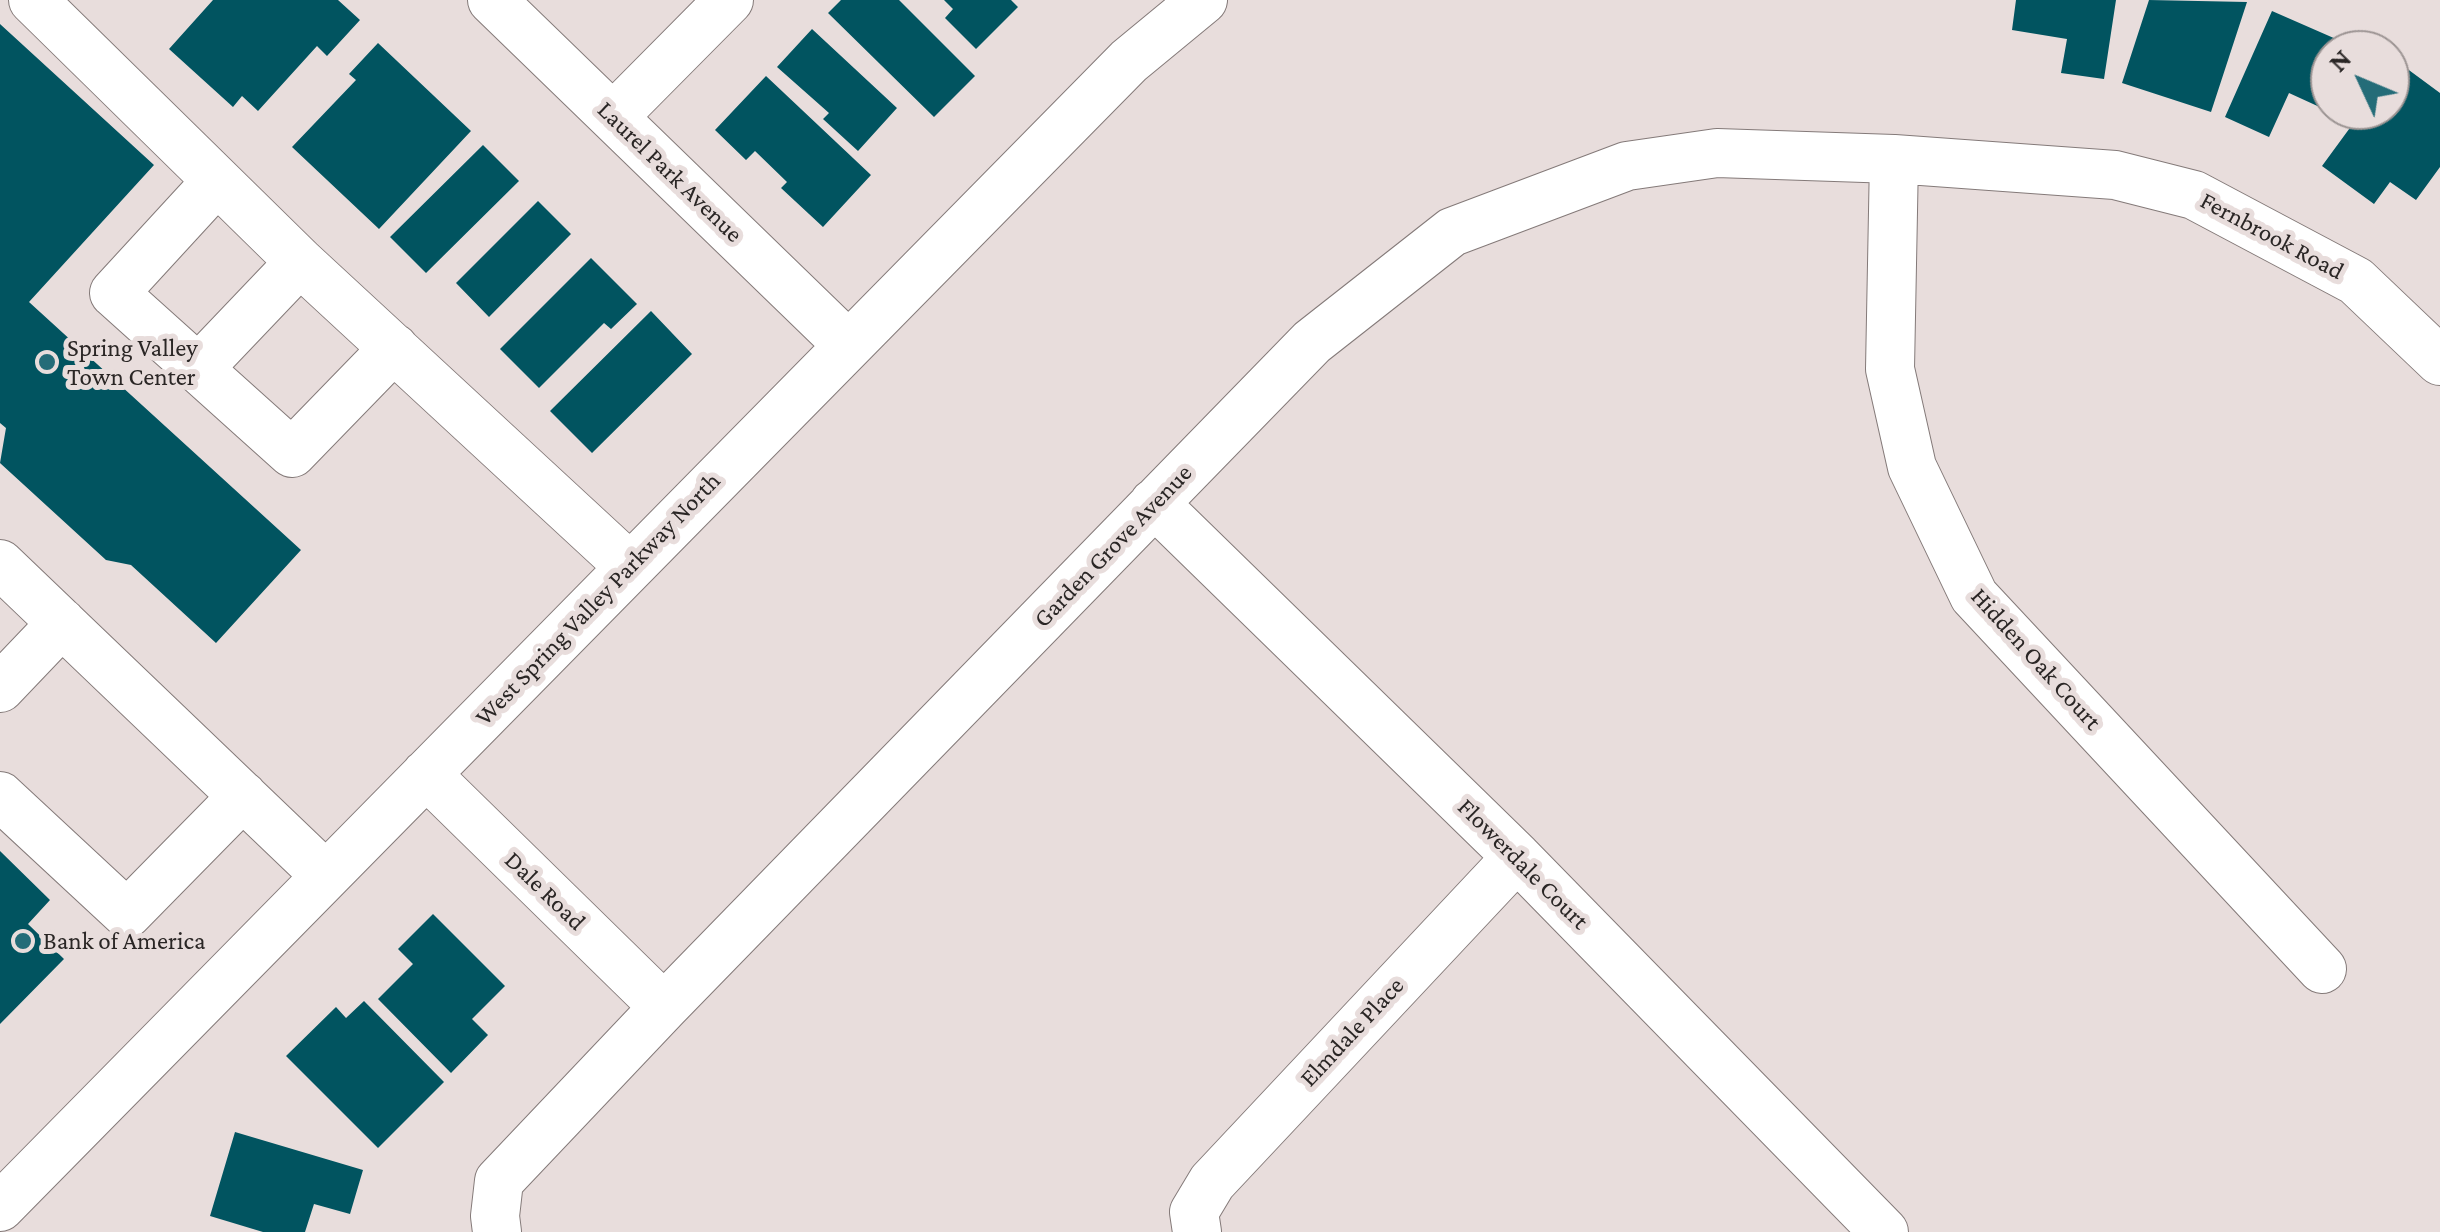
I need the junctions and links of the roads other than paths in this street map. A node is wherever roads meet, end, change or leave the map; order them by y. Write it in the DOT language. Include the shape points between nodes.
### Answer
graph roads {
  1 [pos="34,0"];
  2 [pos="492,0"];
  3 [pos="728,0"];
  4 [pos="1204,0"];
  5 [pos="613,117"];
  6 [pos="1894,159"];
  7 [pos="216,182"];
  8 [pos="300,262"];
  9 [pos="848,344"];
  10 [pos="394,348"];
  11 [pos="2440,361"];
  12 [pos="198,369"];
  13 [pos="1154,504"];
  14 [pos="0,564"];
  15 [pos="630,567"];
  16 [pos="62,623"];
  17 [pos="0,688"];
  18 [pos="426,774"];
  19 [pos="0,796"];
  20 [pos="243,796"];
  21 [pos="1517,857"];
  22 [pos="326,876"];
  23 [pos="2322,969"];
  24 [pos="664,1008"];
  25 [pos="0,1206"];
  26 [pos="1196,1222"];
  27 [pos="496,1224"];
  28 [pos="1884,1232"];
  1 -- 7 [label="street"];
  2 -- 5 [label="street, Laurel Park Avenue"];
  3 -- 5 [label="street"];
  4 -- 9 [label="street, West Spring Valley Parkway North" via="1129,61"];
  5 -- 9 [label="street, Laurel Park Avenue"];
  6 -- 11 [label="street, Fernbrook Road" via="2114,175 2194,195 2356,280"];
  6 -- 13 [label="street, Garden Grove Avenue" via="1717,154 1627,166 1452,232 1312,342"];
  6 -- 23 [label="street, Hidden Oak Court" via="1890,369 1912,467 1974,596"];
  7 -- 8 [label="street"];
  7 -- 12 [label="street" via="114,294"];
  8 -- 10 [label="street"];
  8 -- 12 [label="street"];
  9 -- 15 [label="street, West Spring Valley Parkway North"];
  10 -- 12 [label="street" via="292,453"];
  10 -- 15 [label="street"];
  13 -- 21 [label="street, Flowerdale Court"];
  13 -- 24 [label="street, Garden Grove Avenue"];
  14 -- 16 [label="street"];
  15 -- 18 [label="street, West Spring Valley Parkway North"];
  16 -- 17 [label="street"];
  16 -- 20 [label="street"];
  18 -- 22 [label="street, West Spring Valley Parkway North"];
  18 -- 24 [label="street, Dale Road"];
  19 -- 20 [label="street" via="127,914"];
  20 -- 22 [label="street"];
  21 -- 26 [label="street, Elmdale Place" via="1212,1182"];
  21 -- 28 [label="street, Flowerdale Court"];
  22 -- 25 [label="street, West Spring Valley Parkway North"];
  24 -- 27 [label="street, Garden Grove Avenue" via="499,1181"];
}
